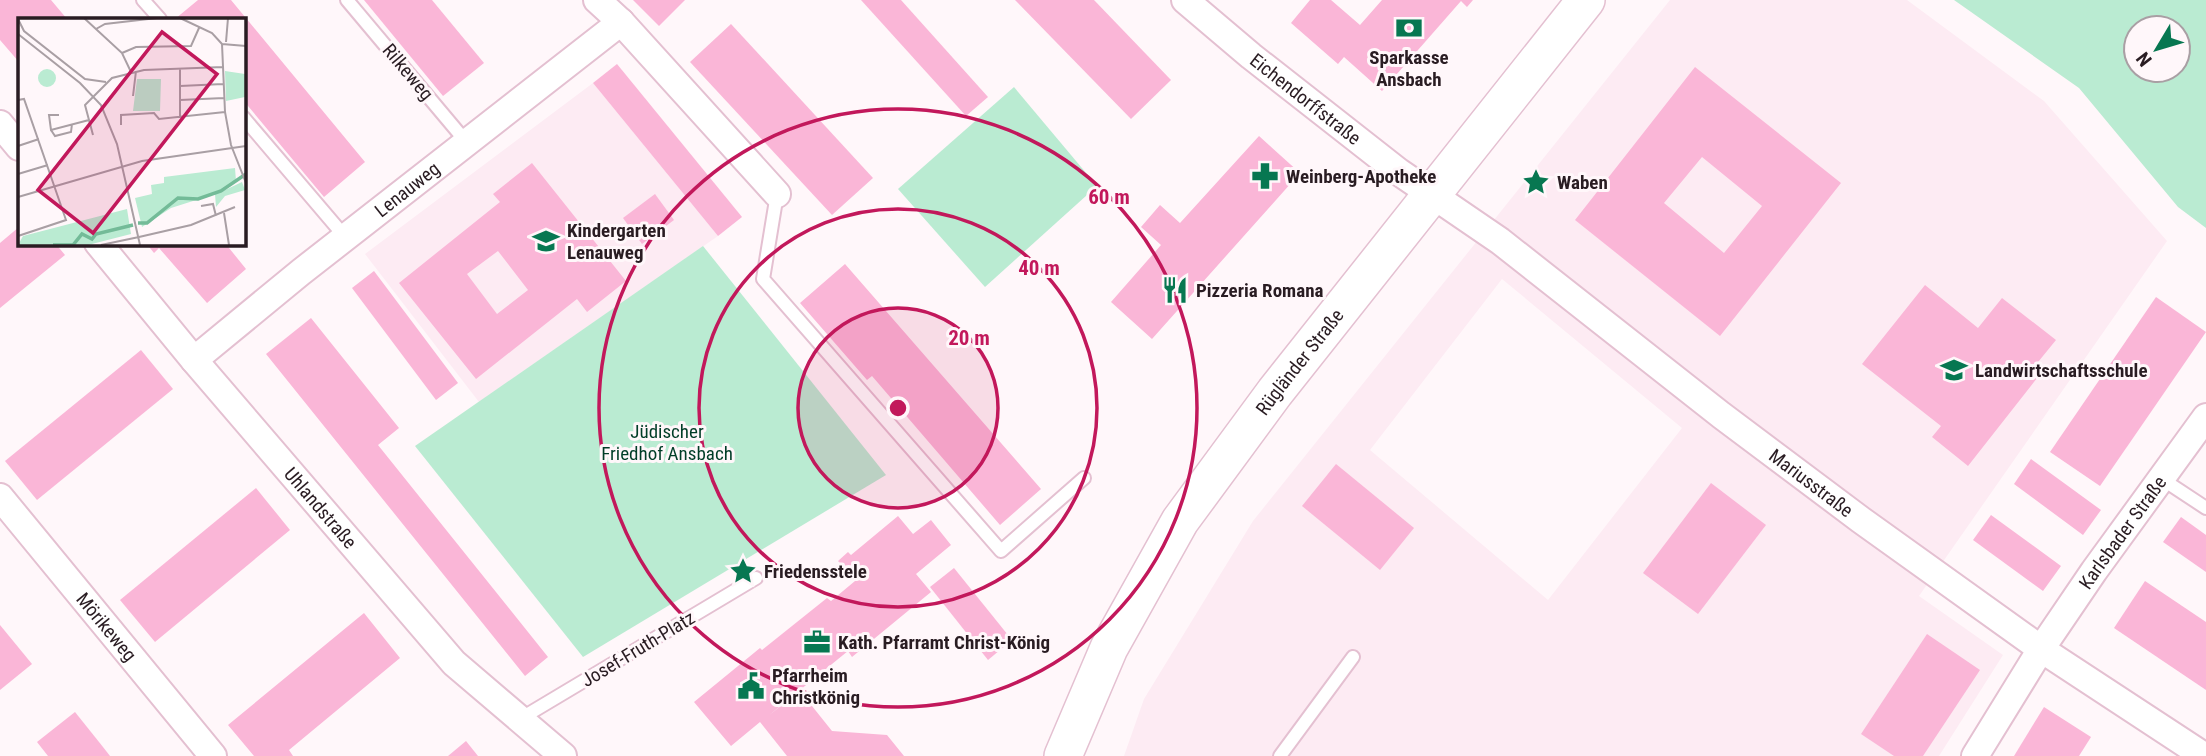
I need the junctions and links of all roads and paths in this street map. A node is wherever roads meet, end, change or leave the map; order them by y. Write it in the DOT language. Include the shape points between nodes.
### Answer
graph roads {
  1 [pos="143,0"];
  2 [pos="346,0"];
  3 [pos="597,0"];
  4 [pos="1185,0"];
  5 [pos="1586,0"];
  6 [pos="159,18"];
  7 [pos="621,22"];
  8 [pos="245,119"];
  9 [pos="0,124"];
  10 [pos="468,144"];
  11 [pos="18,146"];
  12 [pos="1431,192"];
  13 [pos="777,194"];
  14 [pos="346,238"];
  15 [pos="100,245"];
  16 [pos="194,359"];
  17 [pos="2206,416"];
  18 [pos="1084,478"];
  19 [pos="2162,479"];
  20 [pos="0,497"];
  21 [pos="2206,508"];
  22 [pos="756,578"];
  23 [pos="2041,649"];
  24 [pos="1353,657"];
  25 [pos="520,719"];
  26 [pos="214,756"];
  27 [pos="563,756"];
  28 [pos="1063,756"];
  29 [pos="1280,756"];
  30 [pos="1975,756"];
  31 [pos="2204,756"];
  1 -- 6 [label="lane"];
  2 -- 10 [label="lane, Rilkeweg"];
  3 -- 7 [label="street"];
  4 -- 12 [label="street, Eichendorffstraße" via="1351,135"];
  5 -- 12 [label="main road, Rügländer Straße"];
  7 -- 10 [label="street, Lenauweg"];
  7 -- 13 [label="street"];
  8 -- 14 [label="lane"];
  9 -- 11 [label="street"];
  10 -- 14 [label="street, Lenauweg"];
  12 -- 23 [label="street, Mariusstraße" via="1721,415"];
  12 -- 28 [label="main road, Rügländer Straße" via="1180,521 1109,648"];
  13 -- 18 [label="lane" via="763,279 1001,551"];
  14 -- 16 [label="street, Lenauweg"];
  15 -- 16 [label="street, Uhlandstraße"];
  16 -- 25 [label="street, Uhlandstraße" via="454,663"];
  17 -- 19 [label="street, Karlsbader Straße"];
  19 -- 21 [label="lane"];
  19 -- 23 [label="street, Karlsbader Straße"];
  20 -- 26 [label="street, Mörikeweg"];
  22 -- 25 [label="lane, Josef-Fruth-Platz"];
  23 -- 30 [label="street, Karlsbader Straße"];
  23 -- 31 [label="street, Mariusstraße"];
  24 -- 29 [label="lane"];
  25 -- 27 [label="street, Uhlandstraße"];
}
